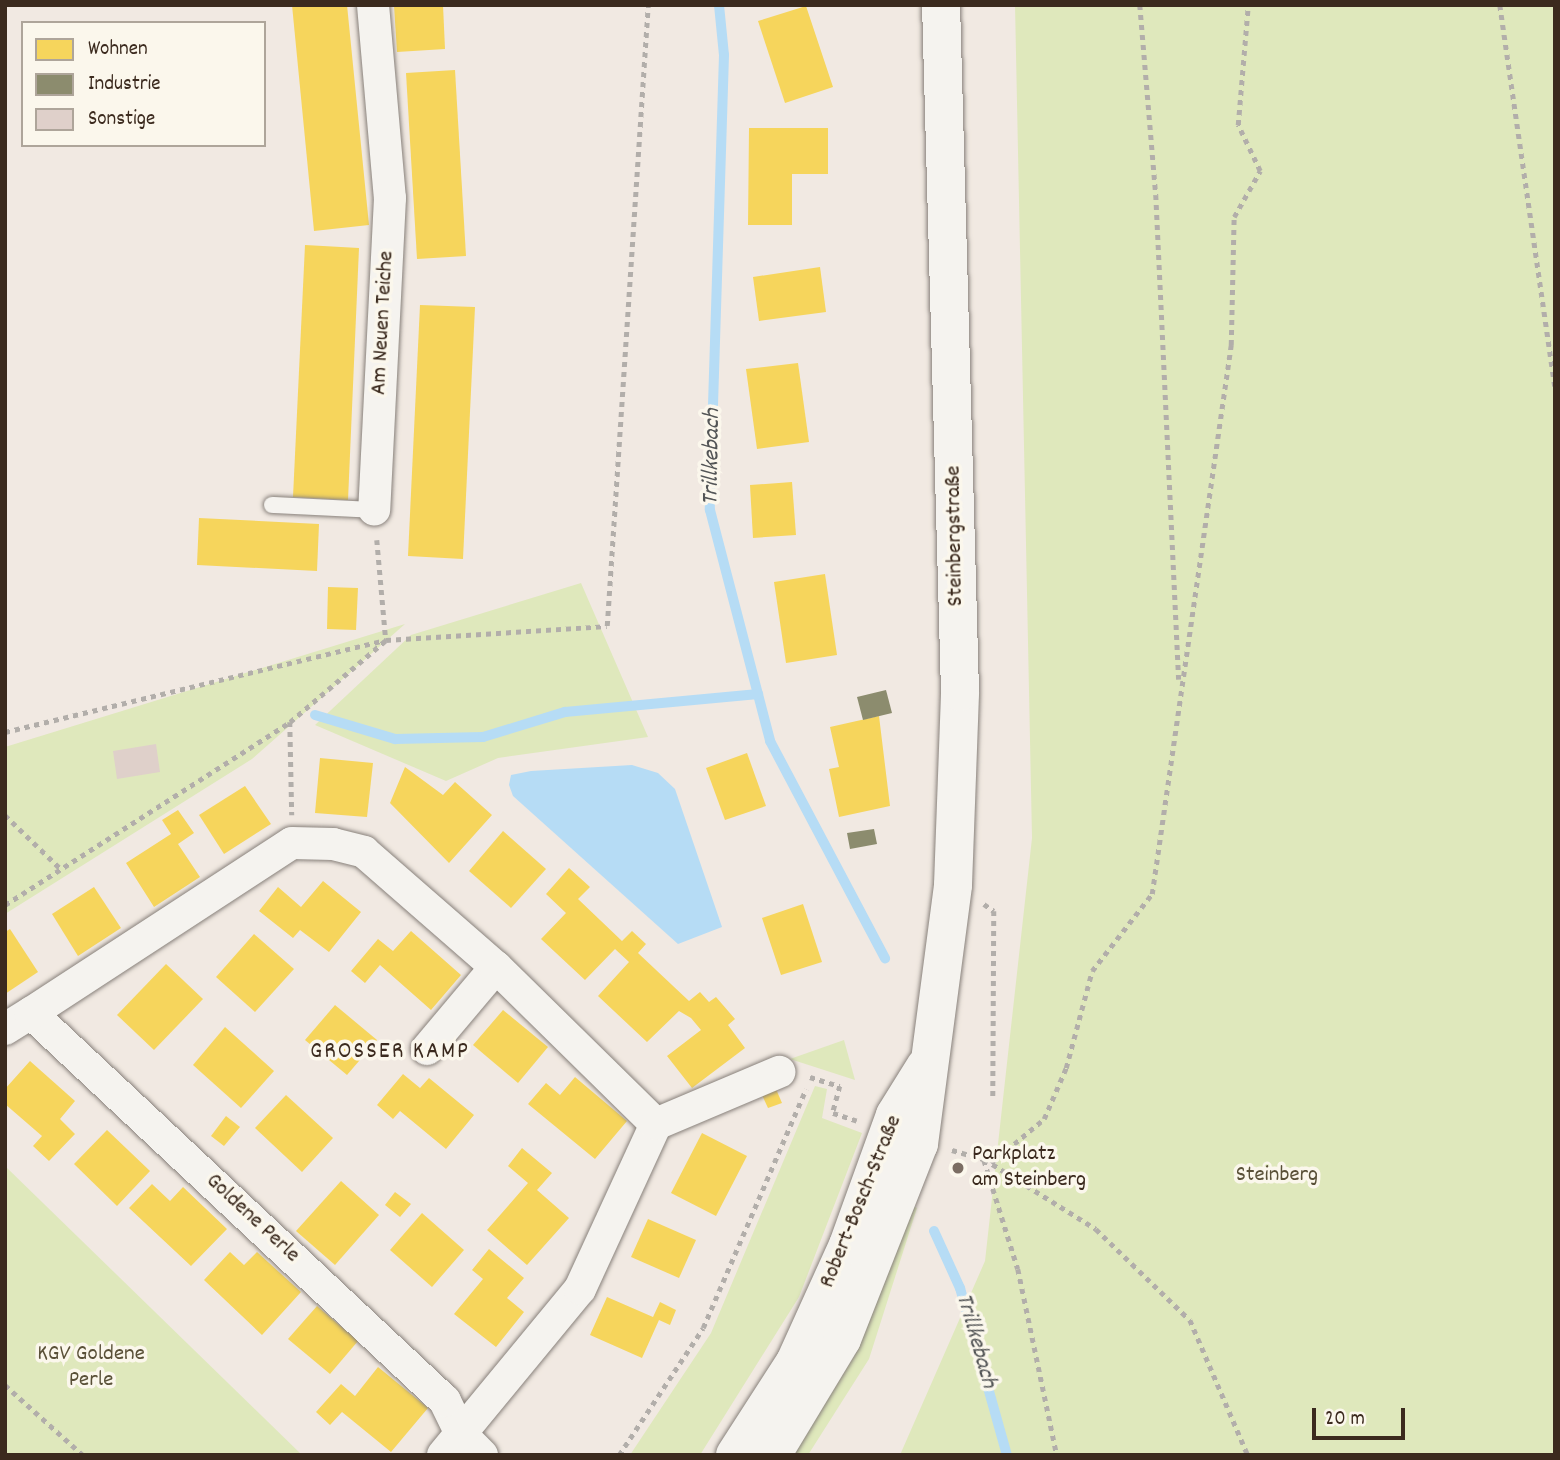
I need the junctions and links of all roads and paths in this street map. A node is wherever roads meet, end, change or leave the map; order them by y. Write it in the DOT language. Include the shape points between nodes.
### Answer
graph roads {
  1 [pos="373,5"];
  2 [pos="648,5"];
  3 [pos="941,5"];
  4 [pos="1140,5"];
  5 [pos="1248,5"];
  6 [pos="1500,5"];
  7 [pos="1555,386"];
  8 [pos="272,505"];
  9 [pos="374,510"];
  10 [pos="386,640"];
  11 [pos="1180,690"];
  12 [pos="290,722"];
  13 [pos="5,732"];
  14 [pos="5,815"];
  15 [pos="292,844"];
  16 [pos="61,869"];
  17 [pos="953,885"];
  18 [pos="5,905"];
  19 [pos="496,967"];
  20 [pos="32,1013"];
  21 [pos="5,1030"];
  22 [pos="427,1049"];
  23 [pos="926,1065"];
  24 [pos="779,1072"];
  25 [pos="993,1098"];
  26 [pos="862,1122"];
  27 [pos="656,1124"];
  28 [pos="947,1148"];
  29 [pos="984,1159"];
  30 [pos="991,1163"];
  31 [pos="5,1385"];
  32 [pos="462,1448"];
  33 [pos="83,1455"];
  34 [pos="619,1455"];
  35 [pos="735,1455"];
  36 [pos="772,1455"];
  37 [pos="1057,1455"];
  38 [pos="1248,1455"];
  1 -- 9 [label="street, Am Neuen Teiche" via="390,198"];
  2 -- 10 [label="path" via="607,626"];
  3 -- 17 [label="main road, Steinbergstraße" via="960,692"];
  4 -- 11 [label="path" via="1156,195 1160,372"];
  5 -- 11 [label="path" via="1238,125 1260,171 1234,217 1230,345"];
  6 -- 7 [label="path"];
  8 -- 9 [label="lane"];
  9 -- 10 [label="path"];
  10 -- 12 [label="path"];
  10 -- 13 [label="path"];
  11 -- 30 [label="path" via="1152,894 1092,971 1066,1068 1044,1119"];
  12 -- 15 [label="path"];
  12 -- 16 [label="path"];
  14 -- 16 [label="path"];
  15 -- 19 [label="street" via="364,852"];
  15 -- 20 [label="street"];
  16 -- 18 [label="path"];
  17 -- 23 [label="main road, Steinbergstraße"];
  17 -- 25 [label="path" via="994,911"];
  19 -- 22 [label="street"];
  19 -- 27 [label="street"];
  20 -- 21 [label="street"];
  20 -- 32 [label="street, Goldene Perle" via="445,1401"];
  23 -- 35 [label="main road, Robert-Bosch-Straße" via="895,1115 848,1245 795,1362"];
  23 -- 36 [label="main road, Robert-Bosch-Straße" via="924,1129 886,1237 842,1339"];
  24 -- 27 [label="street"];
  26 -- 34 [label="path" via="832,1112 840,1086 810,1076 703,1328"];
  27 -- 32 [label="street, Goldene Perle" via="580,1289"];
  28 -- 29 [label="path"];
  29 -- 30 [label="path"];
  29 -- 37 [label="path" via="1018,1269"];
  30 -- 38 [label="path" via="1096,1229 1191,1320"];
  31 -- 33 [label="path"];
}
